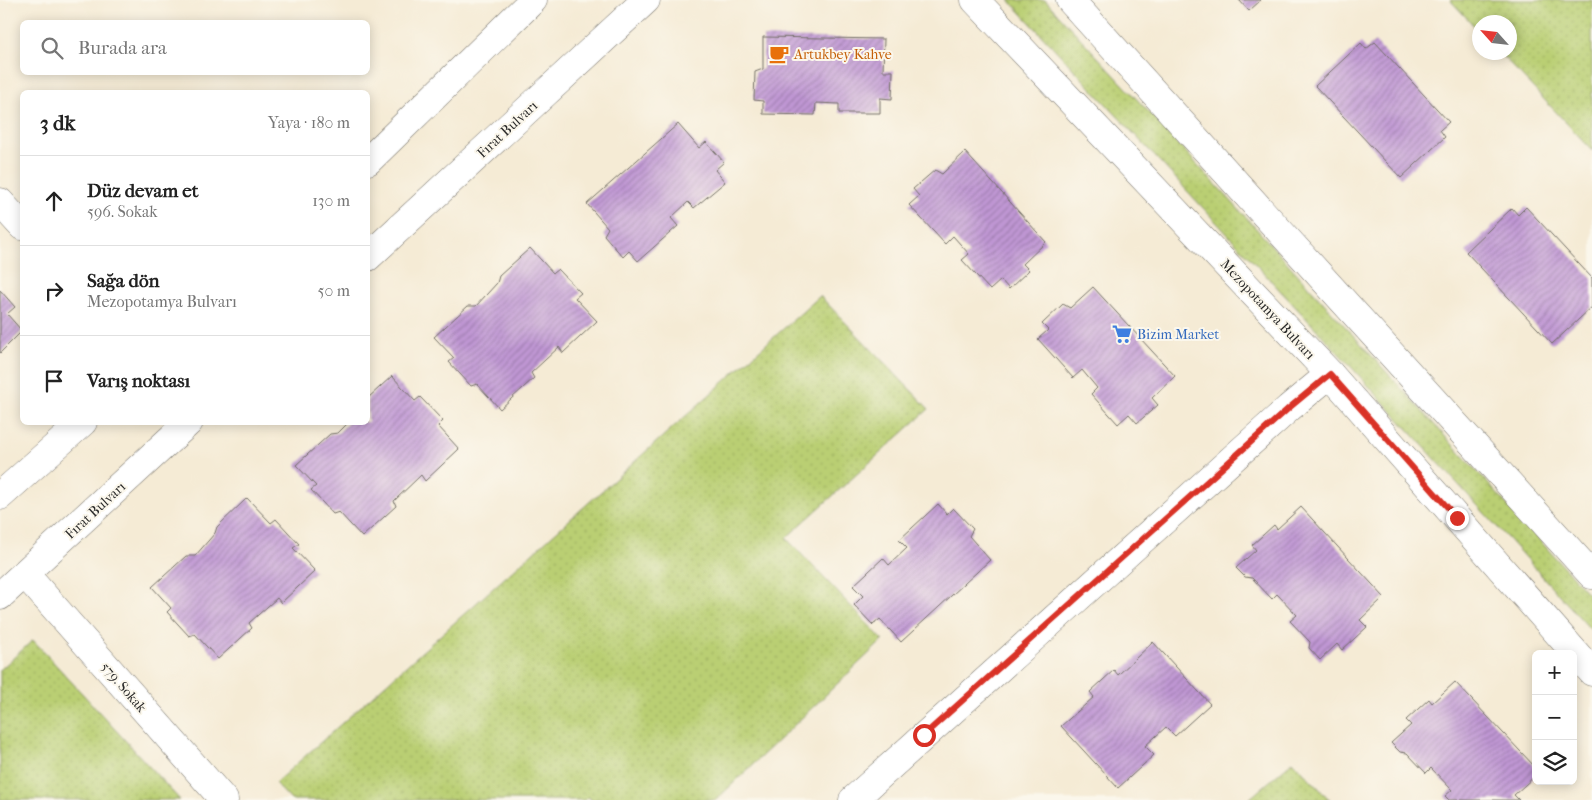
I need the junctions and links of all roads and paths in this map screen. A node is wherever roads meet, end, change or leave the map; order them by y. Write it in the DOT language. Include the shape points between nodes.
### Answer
graph roads {
  1 [pos="533,0"];
  2 [pos="646,0"];
  3 [pos="975,0"];
  4 [pos="1070,0"];
  5 [pos="370,159"];
  6 [pos="0,202"];
  7 [pos="20,224"];
  8 [pos="370,255"];
  9 [pos="1330,374"];
  10 [pos="80,425"];
  11 [pos="186,425"];
  12 [pos="0,496"];
  13 [pos="25,574"];
  14 [pos="1592,575"];
  15 [pos="0,596"];
  16 [pos="1592,672"];
  17 [pos="224,800"];
  18 [pos="853,800"];
  1 -- 5 [label="main road"];
  2 -- 8 [label="main road, Fırat Bulvarı"];
  3 -- 9 [label="main road, Mezopotamya Bulvarı"];
  4 -- 14 [label="main road"];
  6 -- 7 [label="main road"];
  9 -- 16 [label="main road, Mezopotamya Bulvarı"];
  9 -- 18 [label="main road"];
  10 -- 12 [label="main road"];
  11 -- 13 [label="main road, Fırat Bulvarı"];
  13 -- 15 [label="main road, Fırat Bulvarı"];
  13 -- 17 [label="main road, 579. Sokak"];
}
